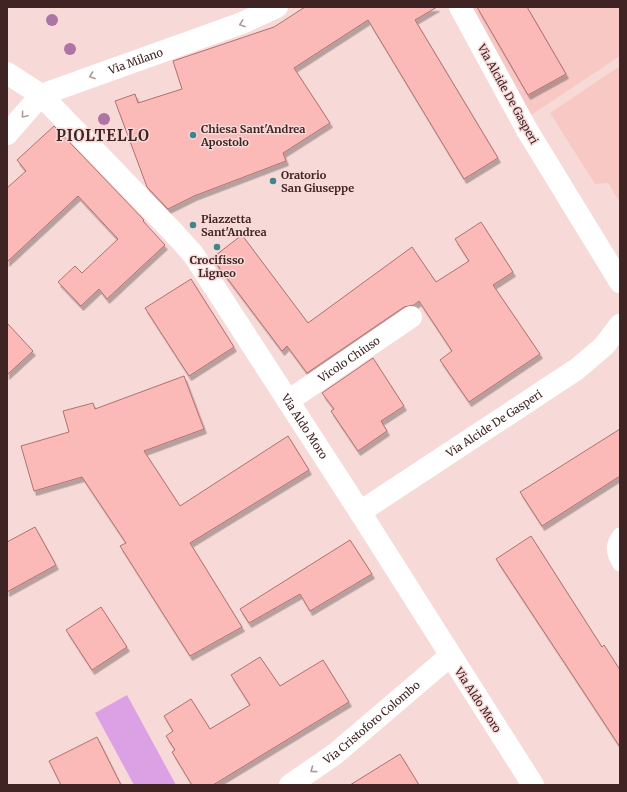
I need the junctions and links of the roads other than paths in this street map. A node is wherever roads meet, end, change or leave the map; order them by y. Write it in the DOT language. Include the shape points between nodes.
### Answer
graph roads {
  1 [pos="277,7"];
  2 [pos="460,7"];
  3 [pos="7,73"];
  4 [pos="41,95"];
  5 [pos="7,134"];
  6 [pos="620,282"];
  7 [pos="411,317"];
  8 [pos="620,325"];
  9 [pos="288,401"];
  10 [pos="360,512"];
  11 [pos="620,535"];
  12 [pos="620,564"];
  13 [pos="450,656"];
  14 [pos="290,785"];
  15 [pos="533,785"];
  1 -- 4 [label="street, Via Milano, one-way" via="242,23"];
  2 -- 6 [label="street, Via Alcide De Gasperi" via="527,130"];
  3 -- 4 [label="street, Via Aldo Moro"];
  4 -- 5 [label="street, Via Milano, one-way"];
  4 -- 9 [label="street, Via Aldo Moro" via="193,254"];
  7 -- 9 [label="street, Vicolo Chiuso"];
  8 -- 10 [label="street, Via Alcide De Gasperi" via="604,346 577,369"];
  9 -- 10 [label="street, Via Aldo Moro"];
  10 -- 13 [label="street, Via Aldo Moro"];
  11 -- 12 [label="lane" via="614,549"];
  13 -- 14 [label="street, Via Cristoforo Colombo, one-way" via="335,754"];
  13 -- 15 [label="street, Via Aldo Moro"];
}
